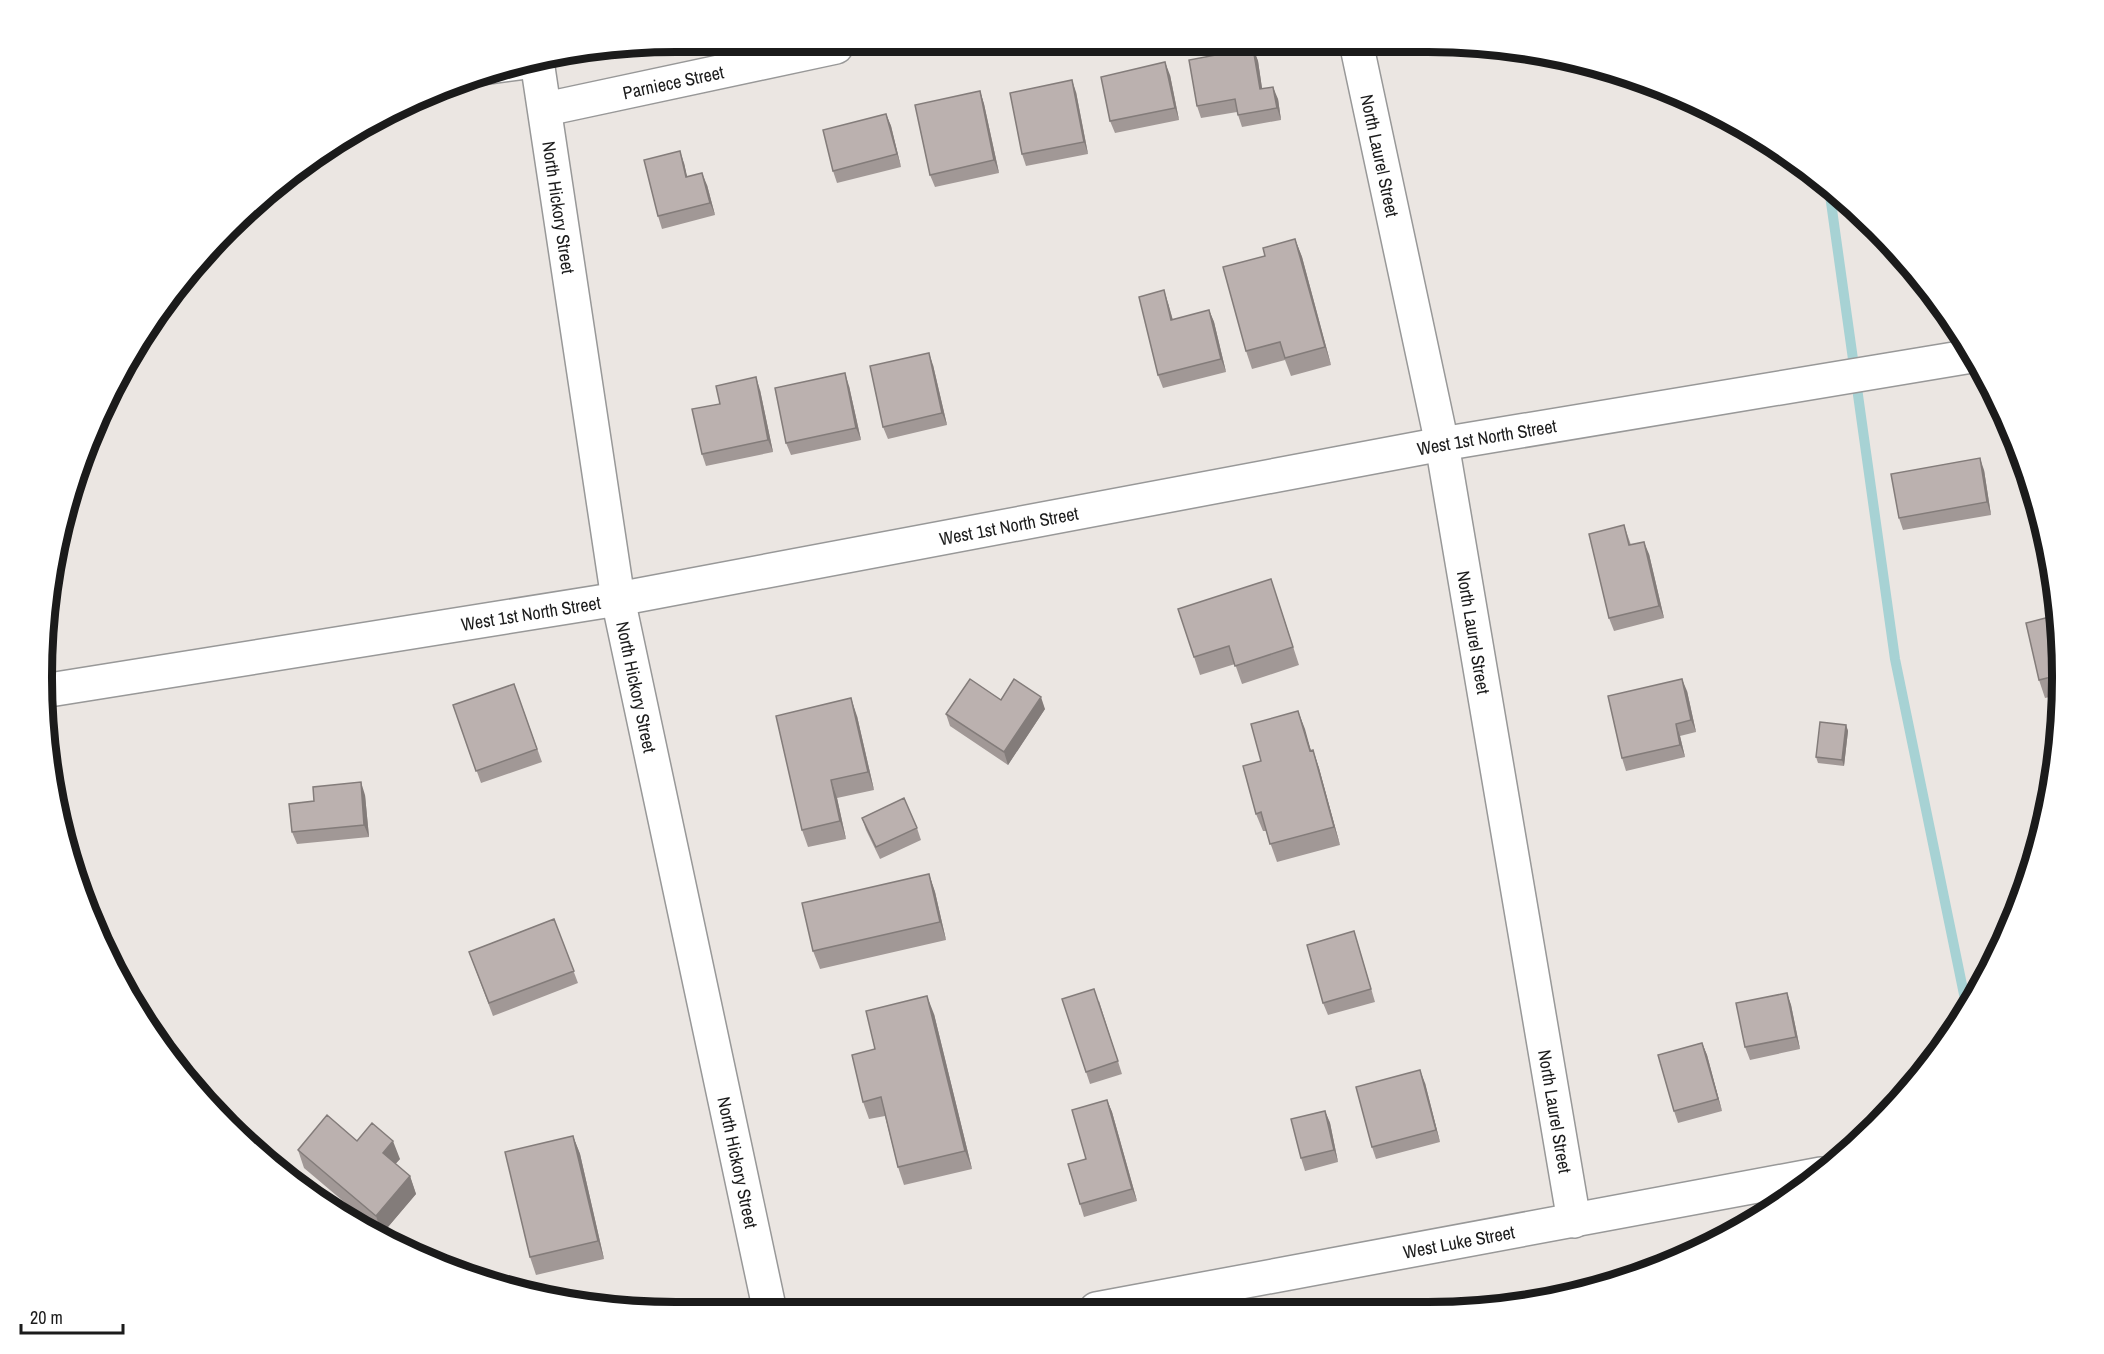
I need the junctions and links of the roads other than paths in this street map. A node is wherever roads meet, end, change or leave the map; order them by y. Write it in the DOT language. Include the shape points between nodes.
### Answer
graph roads {
  1 [pos="817,52"];
  2 [pos="1358,52"];
  3 [pos="538,68"];
  4 [pos="546,110"];
  5 [pos="1963,357"];
  6 [pos="1442,444"];
  7 [pos="618,598"];
  8 [pos="53,689"];
  9 [pos="1798,1178"];
  10 [pos="1574,1221"];
  11 [pos="768,1302"];
  12 [pos="1134,1302"];
  1 -- 4 [label="street, Parniece Street"];
  2 -- 6 [label="street, North Laurel Street"];
  3 -- 4 [label="street, North Hickory Street"];
  4 -- 7 [label="street, North Hickory Street"];
  5 -- 6 [label="street, West 1st North Street"];
  6 -- 7 [label="street, West 1st North Street"];
  6 -- 10 [label="street, North Laurel Street"];
  7 -- 8 [label="street, West 1st North Street"];
  7 -- 11 [label="street, North Hickory Street"];
  9 -- 10 [label="street, West Luke Street"];
  10 -- 12 [label="street, West Luke Street"];
}
